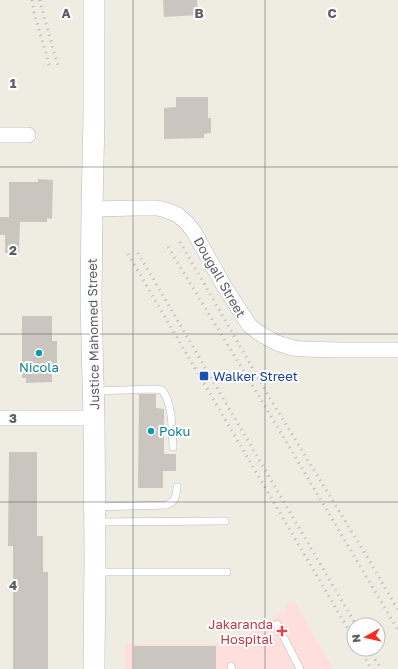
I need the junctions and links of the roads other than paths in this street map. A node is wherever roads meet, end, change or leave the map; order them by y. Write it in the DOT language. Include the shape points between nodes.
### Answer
graph roads {
  1 [pos="94,0"];
  2 [pos="0,135"];
  3 [pos="28,135"];
  4 [pos="92,209"];
  5 [pos="398,350"];
  6 [pos="93,391"];
  7 [pos="0,418"];
  8 [pos="94,418"];
  9 [pos="173,447"];
  10 [pos="177,487"];
  11 [pos="95,514"];
  12 [pos="225,521"];
  13 [pos="95,572"];
  14 [pos="227,572"];
  15 [pos="277,624"];
  16 [pos="94,669"];
  17 [pos="300,669"];
  1 -- 4 [label="main road, Justice Mahomed Street"];
  2 -- 3 [label="street"];
  4 -- 5 [label="street, Dougall Street" via="157,208 178,215 194,232 248,325 277,343 303,349"];
  4 -- 6 [label="main road, Justice Mahomed Street"];
  6 -- 8 [label="main road, Justice Mahomed Street"];
  6 -- 9 [label="lane" via="162,390 169,403"];
  7 -- 8 [label="street"];
  8 -- 11 [label="main road, Justice Mahomed Street"];
  10 -- 11 [label="lane" via="175,498 167,505"];
  11 -- 12 [label="lane"];
  11 -- 13 [label="main road, Justice Mahomed Street"];
  13 -- 14 [label="lane"];
  13 -- 16 [label="main road, Justice Mahomed Street"];
  15 -- 17 [label="lane"];
}
